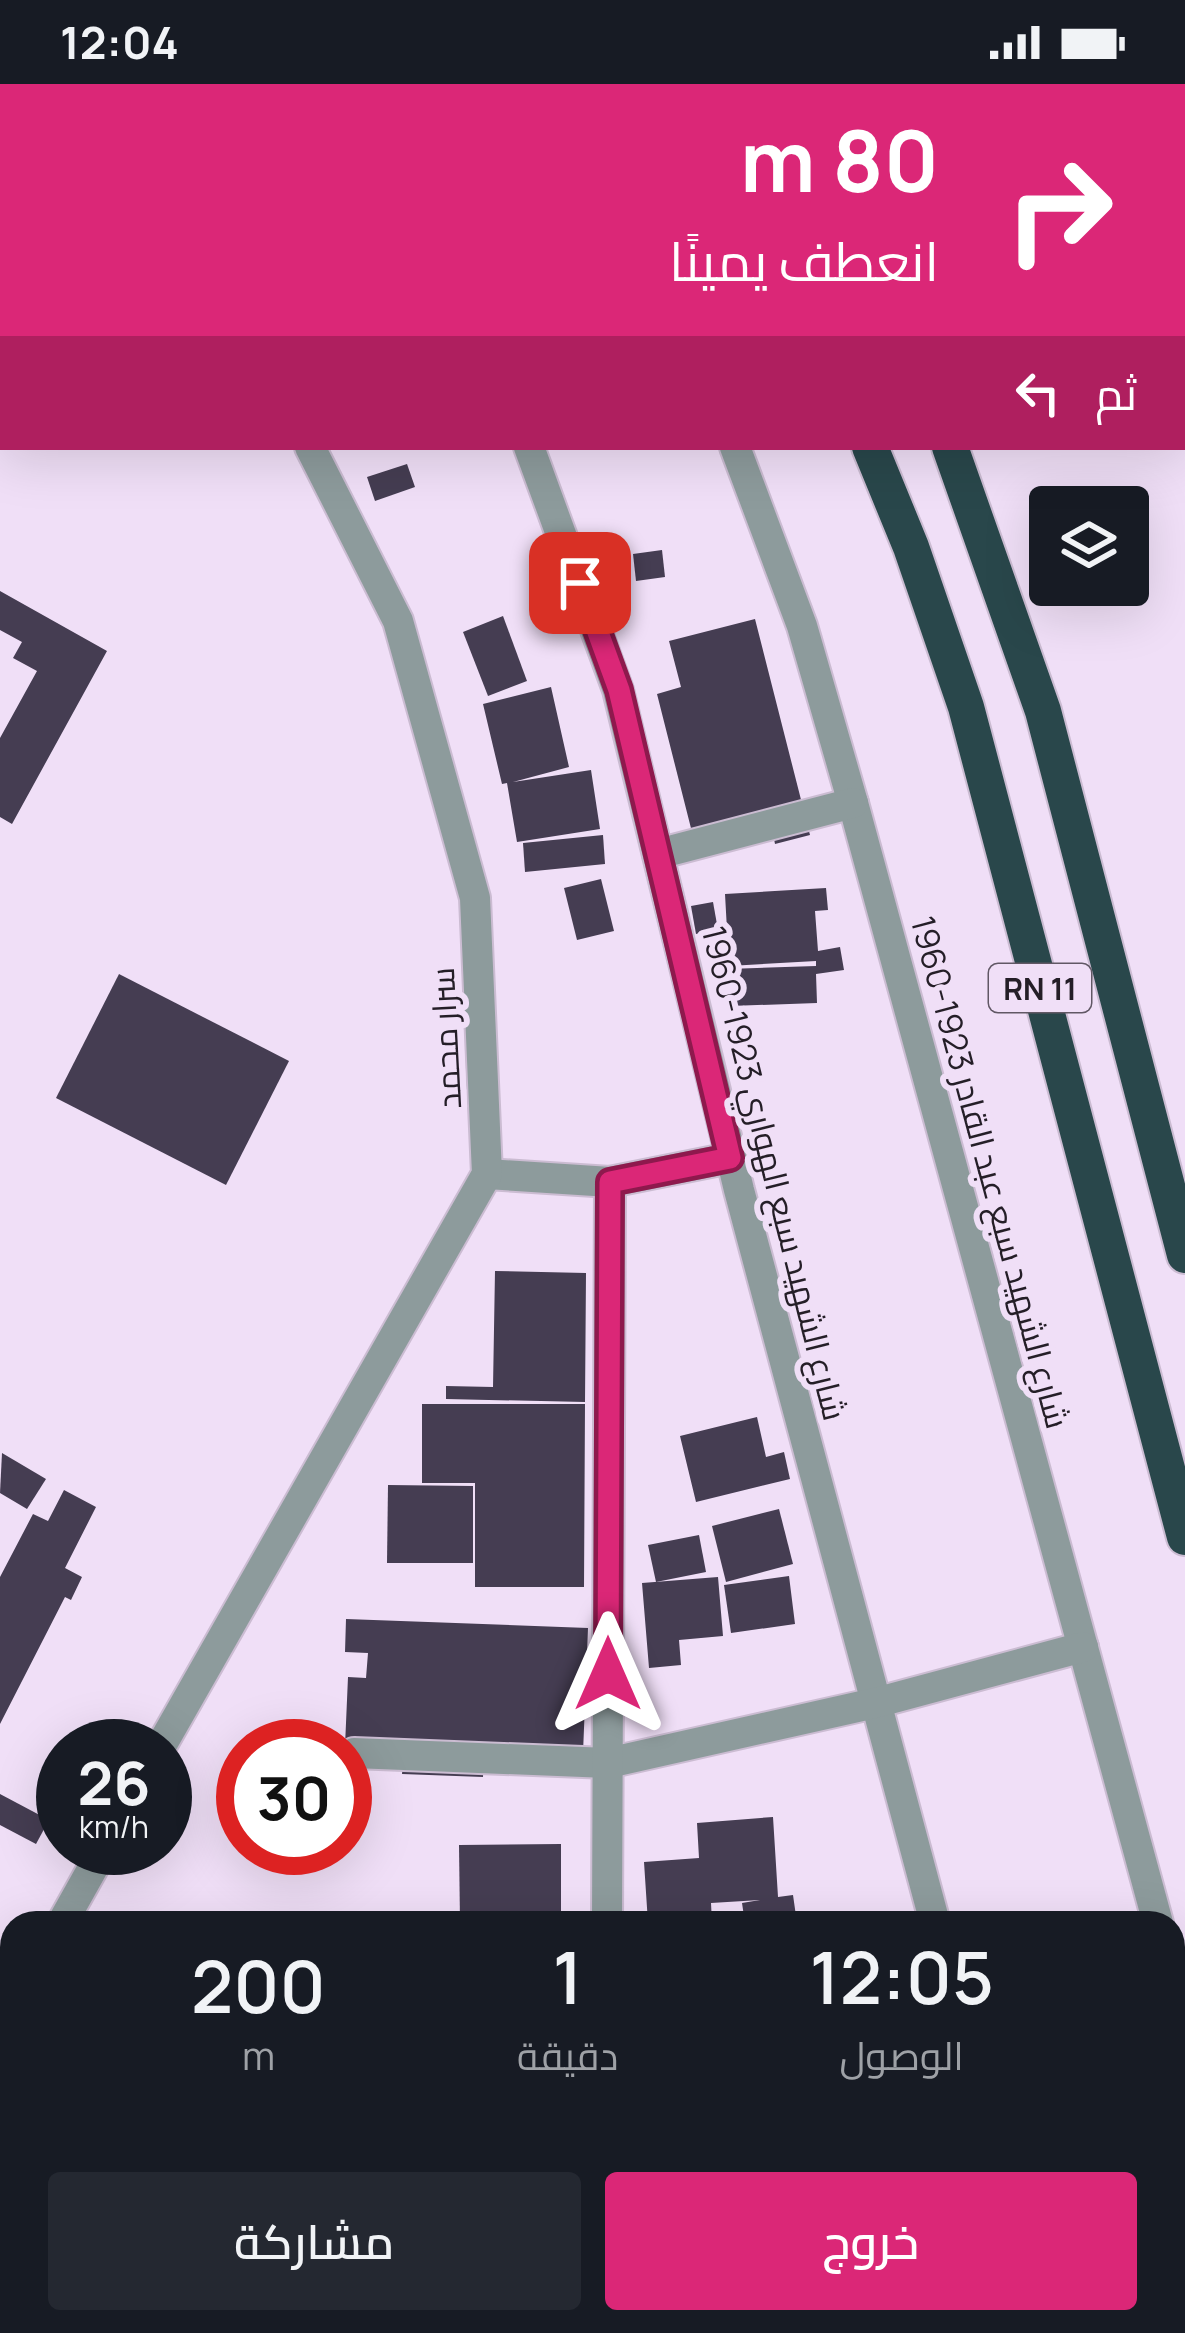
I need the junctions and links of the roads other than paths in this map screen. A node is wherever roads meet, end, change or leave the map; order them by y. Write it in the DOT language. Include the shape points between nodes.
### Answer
graph roads {
  1 [pos="312,450"];
  2 [pos="530,450"];
  3 [pos="736,450"];
  4 [pos="871,450"];
  5 [pos="951,450"];
  6 [pos="853,802"];
  7 [pos="658,854"];
  8 [pos="730,1158"];
  9 [pos="487,1174"];
  10 [pos="610,1182"];
  11 [pos="1185,1255"];
  12 [pos="1185,1537"];
  13 [pos="1083,1647"];
  14 [pos="875,1703"];
  15 [pos="176,1719"];
  16 [pos="372,1754"];
  17 [pos="608,1763"];
  18 [pos="89,1875"];
  19 [pos="69,1911"];
  20 [pos="607,1911"];
  21 [pos="932,1911"];
  22 [pos="1155,1911"];
  1 -- 9 [label="street, سرار محمد" via="398,621 475,898"];
  2 -- 7 [label="street, شارع الشهيد سبع الهواري 1923-1960" via="619,690"];
  3 -- 6 [label="street, شارع الشهيد سبع عبد القادر 1923-1960" via="802,626"];
  4 -- 12 [label="highway, RN 11" via="966,706"];
  5 -- 11 [label="highway, RN 11" via="1042,711"];
  6 -- 7 [label="street"];
  6 -- 13 [label="street, شارع الشهيد سبع عبد القادر 1923-1960"];
  7 -- 8 [label="street, شارع الشهيد سبع الهواري 1923-1960"];
  8 -- 10 [label="street"];
  8 -- 14 [label="street, شارع الشهيد سبع الهواري 1923-1960"];
  9 -- 10 [label="street"];
  9 -- 15 [label="street"];
  10 -- 17 [label="street"];
  13 -- 14 [label="street"];
  13 -- 22 [label="street, شارع الشهيد سبع عبد القادر 1923-1960"];
  14 -- 17 [label="street"];
  14 -- 21 [label="street, شارع الشهيد سبع الهواري 1923-1960"];
  16 -- 17 [label="street"];
  17 -- 20 [label="street"];
  18 -- 19 [label="street"];
}
